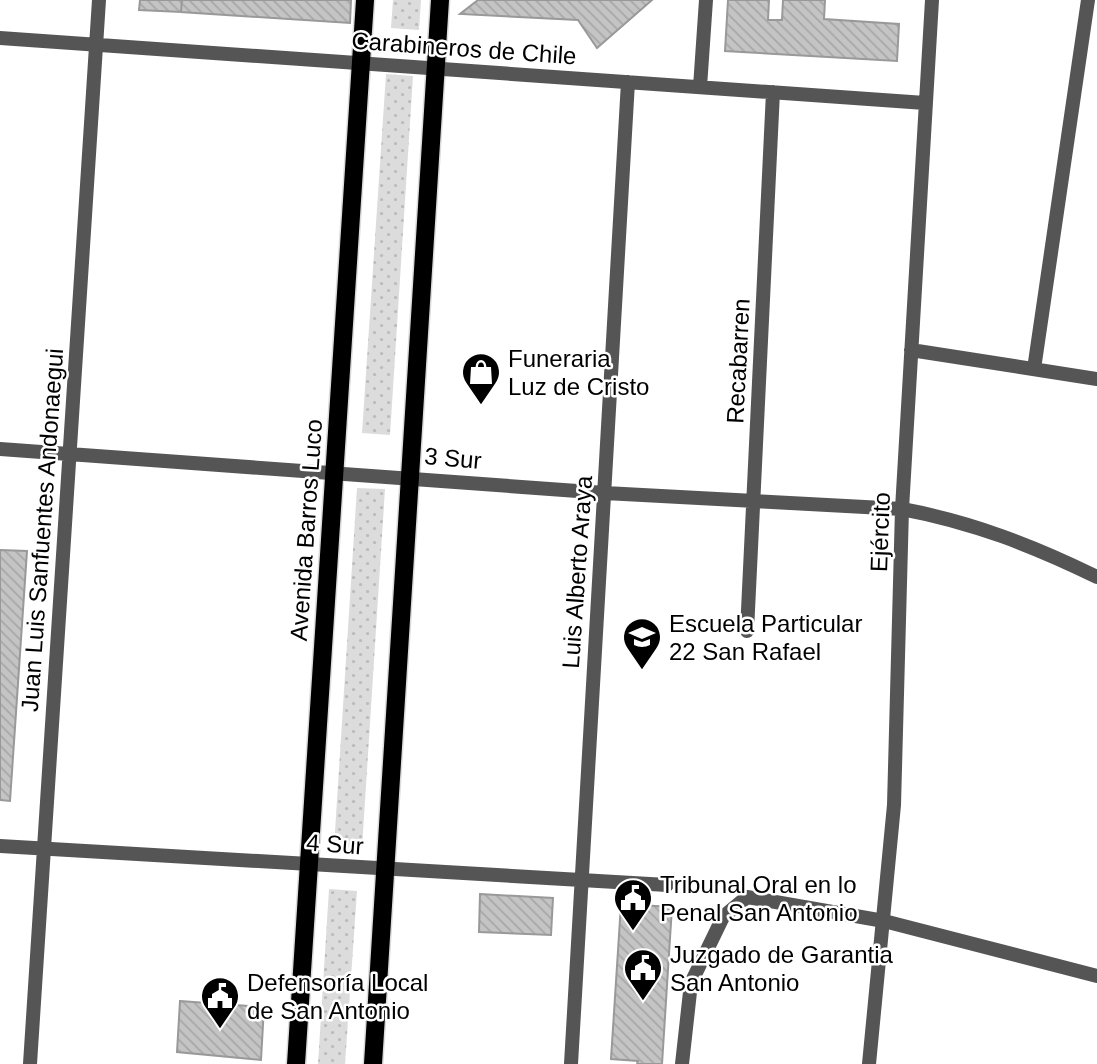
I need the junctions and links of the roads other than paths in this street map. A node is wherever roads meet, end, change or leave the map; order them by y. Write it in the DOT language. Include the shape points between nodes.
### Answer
graph roads {
  1 [pos="99,0"];
  2 [pos="365,0"];
  3 [pos="440,0"];
  4 [pos="706,0"];
  5 [pos="932,0"];
  6 [pos="1088,0"];
  7 [pos="0,38"];
  8 [pos="96,45"];
  9 [pos="360,63"];
  10 [pos="436,68"];
  11 [pos="628,82"];
  12 [pos="700,87"];
  13 [pos="773,92"];
  14 [pos="925,103"];
  15 [pos="911,350"];
  16 [pos="1034,369"];
  17 [pos="1097,379"];
  18 [pos="0,449"];
  19 [pos="70,453"];
  20 [pos="334,472"];
  21 [pos="410,477"];
  22 [pos="605,493"];
  23 [pos="754,503"];
  24 [pos="902,509"];
  25 [pos="1097,577"];
  26 [pos="747,631"];
  27 [pos="0,846"];
  28 [pos="43,848"];
  29 [pos="309,865"];
  30 [pos="385,870"];
  31 [pos="581,881"];
  32 [pos="667,885"];
  33 [pos="884,921"];
  34 [pos="1097,976"];
  35 [pos="30,1064"];
  36 [pos="296,1064"];
  37 [pos="373,1064"];
  38 [pos="572,1064"];
  39 [pos="682,1064"];
  40 [pos="869,1064"];
  1 -- 8 [label="street, Juan Luis Sanfuentes Andonaegui"];
  2 -- 9 [label="main road, Avenida Barros Luco"];
  3 -- 10 [label="main road"];
  4 -- 12 [label="street"];
  5 -- 14 [label="street, Ejército"];
  6 -- 16 [label="street"];
  7 -- 8 [label="street, Carabineros de Chile"];
  8 -- 9 [label="street, Carabineros de Chile"];
  8 -- 19 [label="street, Juan Luis Sanfuentes Andonaegui"];
  9 -- 10 [label="street, Carabineros de Chile"];
  9 -- 20 [label="main road, Avenida Barros Luco"];
  10 -- 11 [label="street, Carabineros de Chile"];
  10 -- 21 [label="main road"];
  11 -- 12 [label="street, Carabineros de Chile"];
  11 -- 22 [label="street, Luis Alberto Araya"];
  12 -- 13 [label="street, Carabineros de Chile"];
  13 -- 14 [label="street, Carabineros de Chile"];
  13 -- 23 [label="street, Recabarren"];
  14 -- 15 [label="street, Ejército"];
  15 -- 16 [label="street"];
  15 -- 24 [label="street, Ejército"];
  16 -- 17 [label="street"];
  18 -- 19 [label="street, 3 Sur"];
  19 -- 20 [label="street, 3 Sur"];
  19 -- 28 [label="street, Juan Luis Sanfuentes Andonaegui"];
  20 -- 21 [label="street, 3 Sur"];
  20 -- 29 [label="main road, Avenida Barros Luco"];
  21 -- 22 [label="street, 3 Sur"];
  21 -- 30 [label="main road"];
  22 -- 23 [label="street, 3 Sur"];
  22 -- 31 [label="street, Luis Alberto Araya"];
  23 -- 24 [label="street, 3 Sur"];
  23 -- 26 [label="street, Recabarren"];
  24 -- 25 [label="street, 3 Sur" via="1002,534"];
  24 -- 33 [label="street, Ejército" via="897,756"];
  27 -- 28 [label="street, 4 Sur"];
  28 -- 29 [label="street, 4 Sur"];
  28 -- 35 [label="street, Juan Luis Sanfuentes Andonaegui"];
  29 -- 30 [label="street, 4 Sur"];
  29 -- 36 [label="main road, Avenida Barros Luco"];
  30 -- 31 [label="street, 4 Sur"];
  30 -- 37 [label="main road"];
  31 -- 32 [label="street, 4 Sur"];
  31 -- 38 [label="street, Luis Alberto Araya"];
  33 -- 34 [label="street"];
  33 -- 39 [label="street" via="747,897 723,917 691,983"];
  33 -- 40 [label="street, Ejército"];
}
